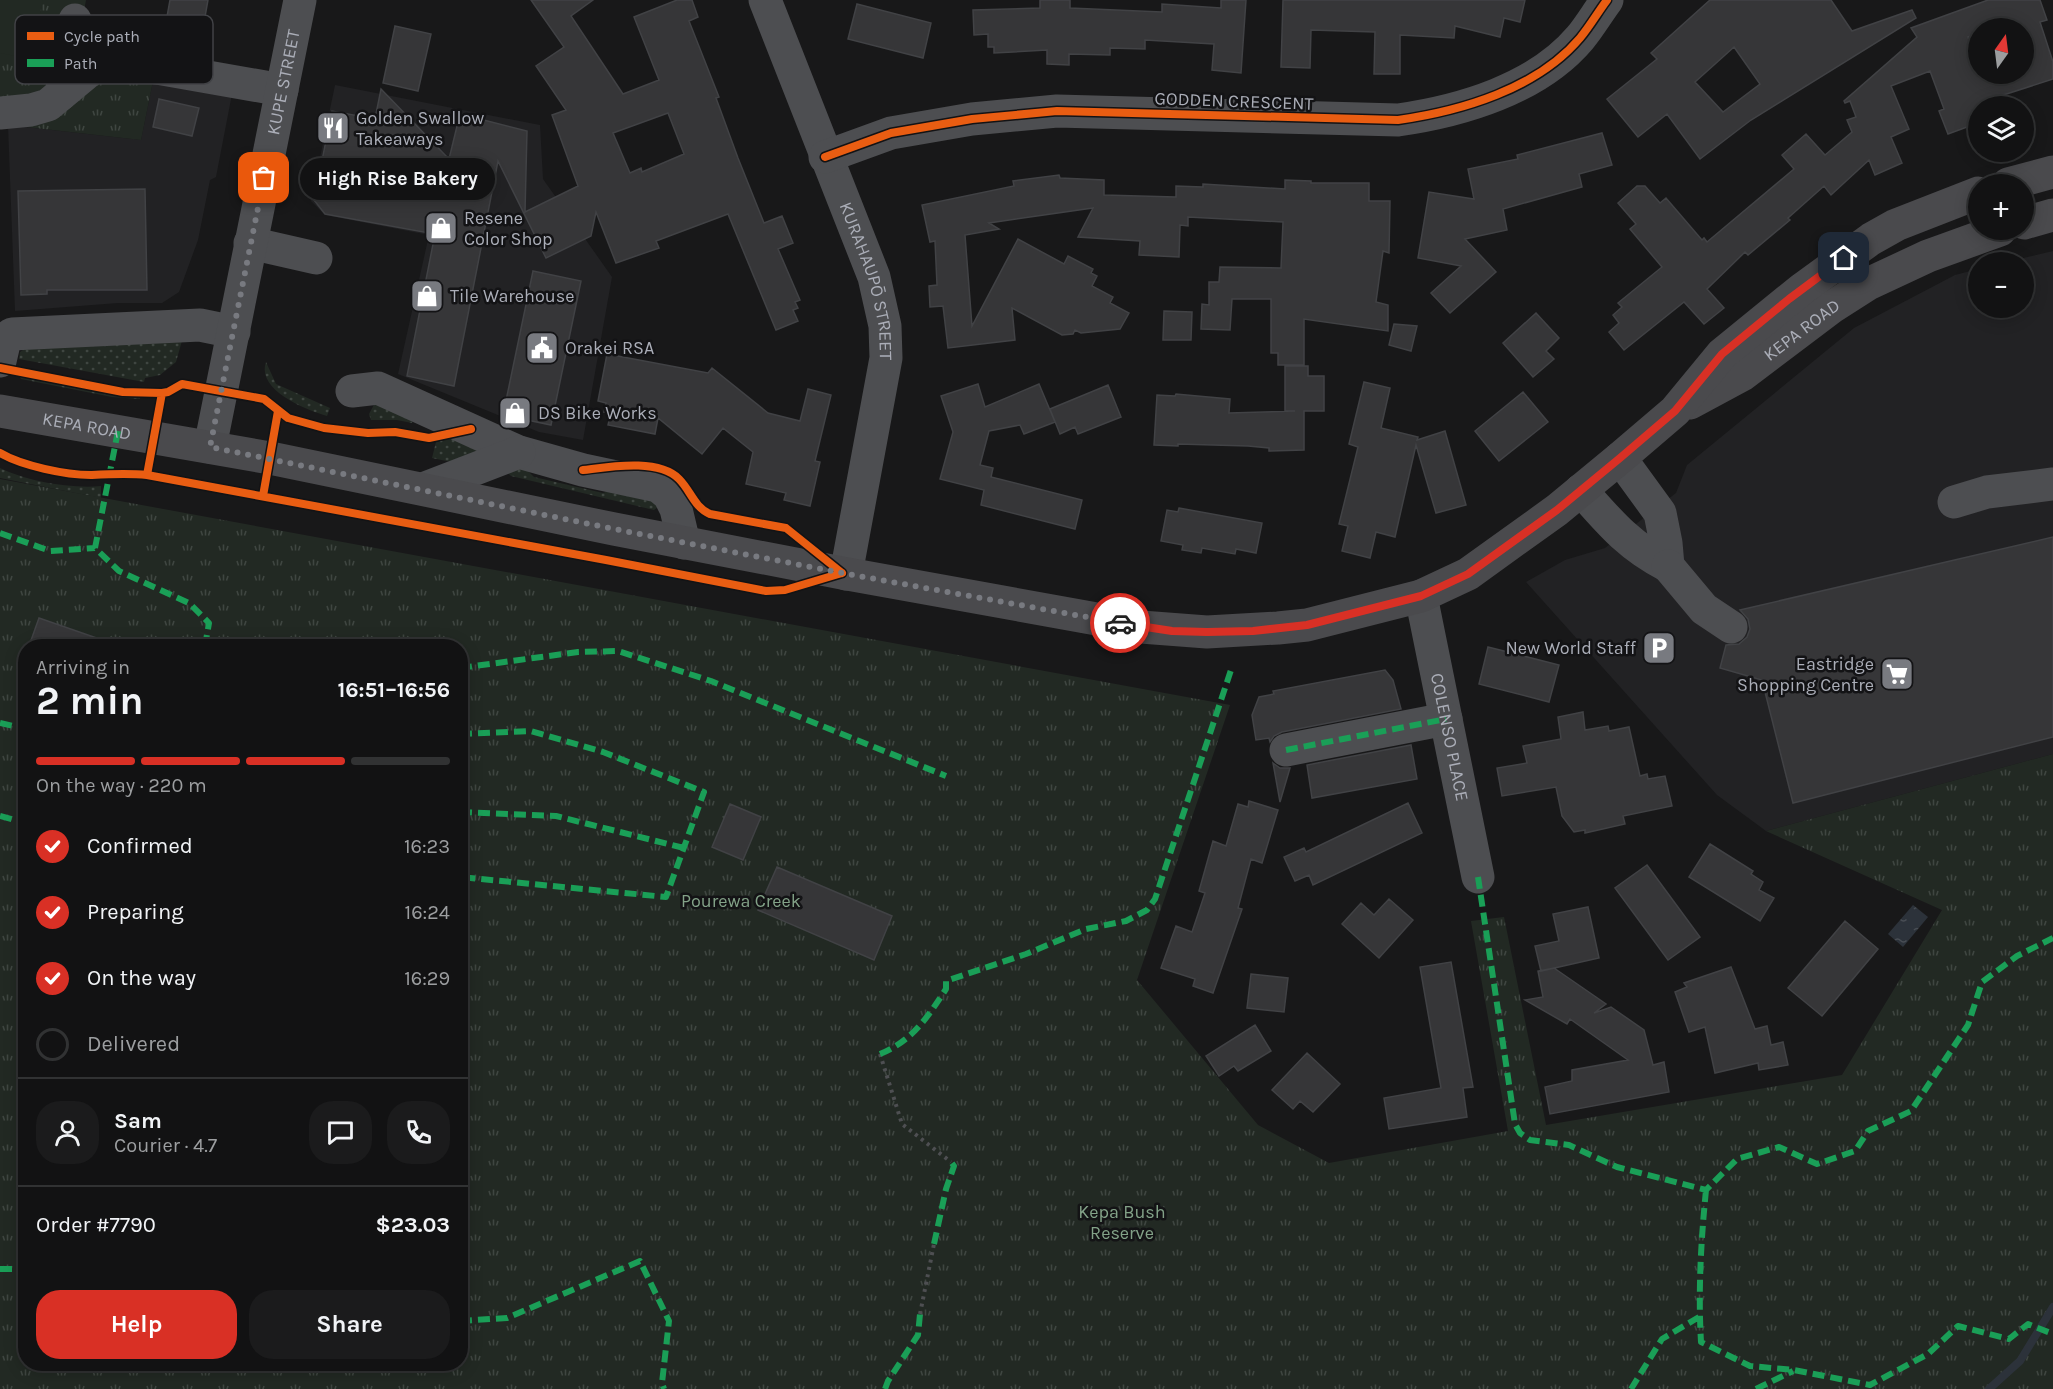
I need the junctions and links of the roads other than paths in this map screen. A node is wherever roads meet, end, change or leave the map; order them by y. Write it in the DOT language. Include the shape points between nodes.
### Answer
graph roads {
  1 [pos="300,0"];
  2 [pos="765,0"];
  3 [pos="1607,0"];
  4 [pos="213,78"];
  5 [pos="63,84"];
  6 [pos="73,84"];
  7 [pos="282,90"];
  8 [pos="61,94"];
  9 [pos="0,113"];
  10 [pos="825,157"];
  11 [pos="2053,171"];
  12 [pos="2034,176"];
  13 [pos="1968,197"];
  14 [pos="2053,215"];
  15 [pos="2034,220"];
  16 [pos="1972,240"];
  17 [pos="250,243"];
  18 [pos="316,258"];
  19 [pos="234,332"];
  20 [pos="0,361"];
  21 [pos="352,391"];
  22 [pos="0,411"];
  23 [pos="1675,411"];
  24 [pos="210,447"];
  25 [pos="519,452"];
  26 [pos="1620,458"];
  27 [pos="2053,461"];
  28 [pos="2053,484"];
  29 [pos="423,489"];
  30 [pos="1581,490"];
  31 [pos="1987,492"];
  32 [pos="1954,502"];
  33 [pos="684,543"];
  34 [pos="1668,566"];
  35 [pos="846,574"];
  36 [pos="1421,596"];
  37 [pos="1731,627"];
  38 [pos="1446,719"];
  39 [pos="1286,750"];
  40 [pos="1478,877"];
  1 -- 7 [label="street, KUPE STREET"];
  2 -- 10 [label="street, KURAHAUPŌ STREET"];
  3 -- 10 [label="street, GODDEN CRESCENT" via="1580,39 1537,74 1500,93 1424,117 1398,120 1024,113 891,133"];
  4 -- 7 [label="street"];
  5 -- 8 [label="street"];
  6 -- 8 [label="street"];
  7 -- 17 [label="street, KUPE STREET"];
  8 -- 9 [label="street" via="48,105"];
  10 -- 35 [label="street, KURAHAUPŌ STREET" via="874,277 887,342"];
  11 -- 12 [label="main road"];
  13 -- 23 [label="main road, KEPA ROAD" via="1896,225 1844,258 1722,354"];
  14 -- 15 [label="main road"];
  16 -- 23 [label="main road, KEPA ROAD" via="1868,284 1742,375"];
  17 -- 18 [label="street"];
  17 -- 19 [label="street, KUPE STREET"];
  19 -- 20 [label="street" via="200,325 12,334 5,339"];
  19 -- 24 [label="street, KUPE STREET"];
  21 -- 25 [label="street" via="378,388"];
  22 -- 24 [label="main road, KEPA ROAD"];
  23 -- 26 [label="main road, KEPA ROAD"];
  24 -- 29 [label="main road, KEPA ROAD"];
  25 -- 29 [label="street"];
  25 -- 33 [label="street" via="658,486 669,495 676,509"];
  26 -- 30 [label="main road, KEPA ROAD"];
  26 -- 34 [label="street" via="1660,513"];
  27 -- 31 [label="street" via="2015,475"];
  28 -- 31 [label="street"];
  29 -- 33 [label="main road, KEPA ROAD"];
  30 -- 34 [label="street" via="1617,532 1645,555"];
  30 -- 36 [label="main road, KEPA ROAD" via="1468,574"];
  31 -- 32 [label="street"];
  33 -- 35 [label="main road, KEPA ROAD"];
  34 -- 37 [label="street" via="1704,609"];
  35 -- 36 [label="main road, KEPA ROAD" via="1141,627 1207,632 1307,625"];
  36 -- 38 [label="street, COLENSO PLACE"];
  38 -- 39 [label="street"];
  38 -- 40 [label="street, COLENSO PLACE"];
}
